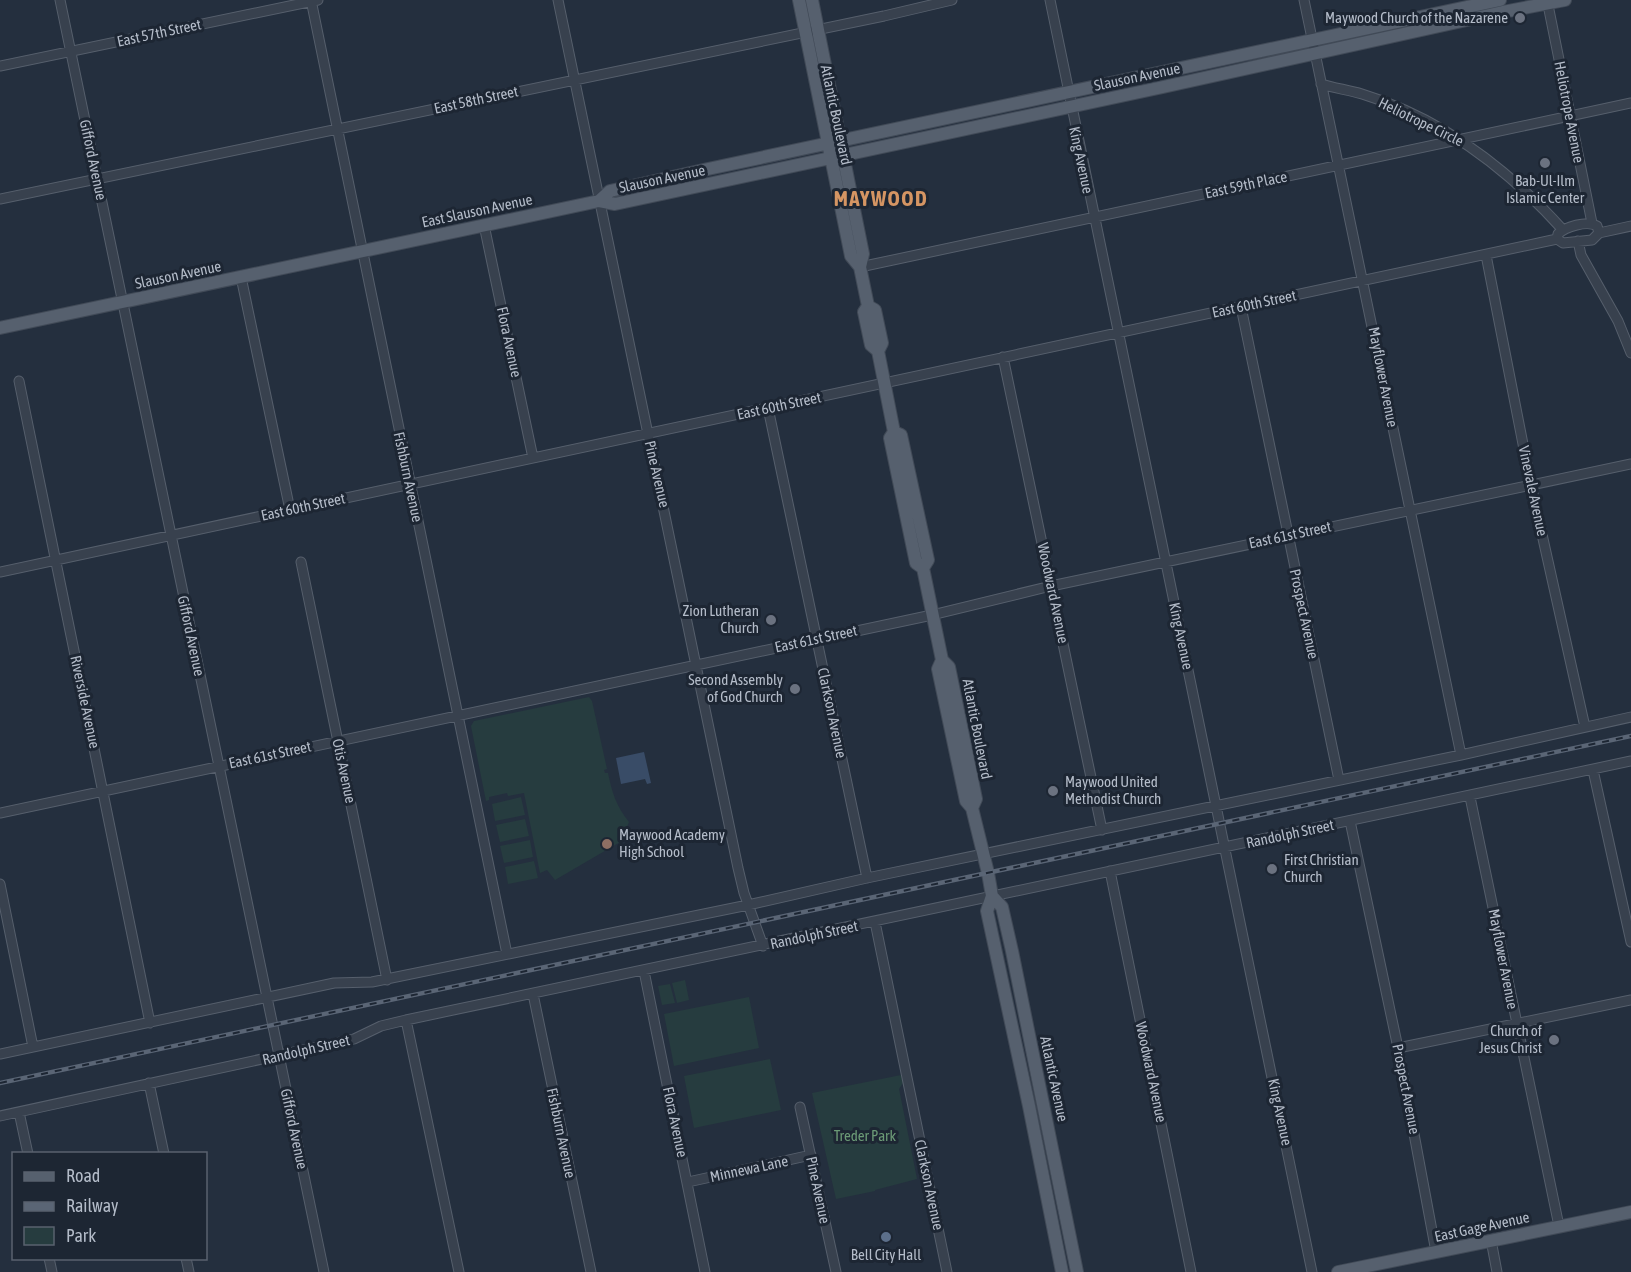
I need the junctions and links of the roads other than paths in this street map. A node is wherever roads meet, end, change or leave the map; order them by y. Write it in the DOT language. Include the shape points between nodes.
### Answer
graph roads {
  1 [pos="60,0"];
  2 [pos="314,0"];
  3 [pos="558,0"];
  4 [pos="799,0"];
  5 [pos="812,0"];
  6 [pos="952,0"];
  7 [pos="1050,0"];
  8 [pos="1304,0"];
  9 [pos="1500,0"];
  10 [pos="1564,0"];
  11 [pos="1548,2"];
  12 [pos="818,29"];
  13 [pos="804,32"];
  14 [pos="1312,40"];
  15 [pos="70,53"];
  16 [pos="1315,53"];
  17 [pos="0,66"];
  18 [pos="574,80"];
  19 [pos="1321,84"];
  20 [pos="1067,92"];
  21 [pos="1631,104"];
  22 [pos="1070,106"];
  23 [pos="1570,116"];
  24 [pos="338,128"];
  25 [pos="841,140"];
  26 [pos="1461,140"];
  27 [pos="827,143"];
  28 [pos="844,155"];
  29 [pos="830,158"];
  30 [pos="1339,166"];
  31 [pos="97,180"];
  32 [pos="0,199"];
  33 [pos="599,201"];
  34 [pos="1093,218"];
  35 [pos="1592,223"];
  36 [pos="484,225"];
  37 [pos="1631,226"];
  38 [pos="1563,230"];
  39 [pos="1599,233"];
  40 [pos="1557,239"];
  41 [pos="1578,241"];
  42 [pos="361,250"];
  43 [pos="1486,255"];
  44 [pos="860,267"];
  45 [pos="241,276"];
  46 [pos="1363,281"];
  47 [pos="122,302"];
  48 [pos="1241,307"];
  49 [pos="0,328"];
  50 [pos="1118,333"];
  51 [pos="1630,348"];
  52 [pos="1003,357"];
  53 [pos="19,381"];
  54 [pos="884,383"];
  55 [pos="768,408"];
  56 [pos="648,433"];
  57 [pos="533,458"];
  58 [pos="1631,464"];
  59 [pos="410,484"];
  60 [pos="1531,485"];
  61 [pos="290,510"];
  62 [pos="1409,510"];
  63 [pos="171,535"];
  64 [pos="1287,536"];
  65 [pos="56,560"];
  66 [pos="301,562"];
  67 [pos="1165,562"];
  68 [pos="0,572"];
  69 [pos="1052,586"];
  70 [pos="932,615"];
  71 [pos="817,638"];
  72 [pos="696,666"];
  73 [pos="458,715"];
  74 [pos="1631,717"];
  75 [pos="1585,727"];
  76 [pos="338,741"];
  77 [pos="1461,754"];
  78 [pos="1631,761"];
  79 [pos="219,766"];
  80 [pos="1593,770"];
  81 [pos="1339,780"];
  82 [pos="103,791"];
  83 [pos="1470,797"];
  84 [pos="1216,806"];
  85 [pos="0,813"];
  86 [pos="1350,821"];
  87 [pos="1102,830"];
  88 [pos="1224,847"];
  89 [pos="984,856"];
  90 [pos="1110,871"];
  91 [pos="867,878"];
  92 [pos="0,884"];
  93 [pos="992,896"];
  94 [pos="748,905"];
  95 [pos="874,922"];
  96 [pos="1631,942"];
  97 [pos="763,946"];
  98 [pos="507,954"];
  99 [pos="644,971"];
  100 [pos="387,980"];
  101 [pos="533,994"];
  102 [pos="267,998"];
  103 [pos="1631,1000"];
  104 [pos="406,1020"];
  105 [pos="150,1023"];
  106 [pos="1516,1024"];
  107 [pos="33,1047"];
  108 [pos="1398,1048"];
  109 [pos="0,1054"];
  110 [pos="279,1056"];
  111 [pos="149,1083"];
  112 [pos="800,1107"];
  113 [pos="19,1112"];
  114 [pos="0,1116"];
  115 [pos="28,1152"];
  116 [pos="164,1152"];
  117 [pos="811,1155"];
  118 [pos="688,1182"];
  119 [pos="1631,1212"];
  120 [pos="1559,1227"];
  121 [pos="1491,1240"];
  122 [pos="1436,1252"];
  123 [pos="1382,1268"];
  124 [pos="324,1272"];
  125 [pos="459,1272"];
  126 [pos="591,1272"];
  127 [pos="705,1272"];
  128 [pos="836,1272"];
  129 [pos="947,1272"];
  130 [pos="1062,1272"];
  131 [pos="1077,1272"];
  132 [pos="1191,1272"];
  133 [pos="1312,1272"];
  134 [pos="1338,1272"];
  135 [pos="1497,1272"];
  1 -- 15 [label="street, Gifford Avenue"];
  2 -- 15 [label="street, East 57th Street"];
  2 -- 24 [label="street, Fishburn Avenue"];
  3 -- 18 [label="street, Pine Avenue"];
  4 -- 13 [label="main road, Atlantic Boulevard"];
  5 -- 12 [label="main road, Atlantic Boulevard"];
  6 -- 12 [label="street, East 58th Street"];
  7 -- 20 [label="street, King Avenue"];
  8 -- 14 [label="street, Mayflower Avenue"];
  9 -- 14 [label="main road, Slauson Avenue"];
  10 -- 11 [label="main road, Slauson Avenue"];
  11 -- 16 [label="main road, Slauson Avenue"];
  11 -- 23 [label="street, Heliotrope Avenue"];
  12 -- 13 [label="street, East 58th Street"];
  12 -- 25 [label="main road, Atlantic Boulevard"];
  13 -- 18 [label="street, East 58th Street"];
  13 -- 27 [label="main road, Atlantic Boulevard"];
  14 -- 16 [label="street, Mayflower Avenue"];
  14 -- 20 [label="main road, Slauson Avenue"];
  15 -- 17 [label="street, East 57th Street"];
  15 -- 31 [label="street, Gifford Avenue"];
  16 -- 19 [label="street, Mayflower Avenue"];
  16 -- 22 [label="main road, Slauson Avenue"];
  18 -- 24 [label="street, East 58th Street"];
  18 -- 33 [label="street, Pine Avenue"];
  19 -- 26 [label="street, Heliotrope Circle" via="1395,107"];
  19 -- 30 [label="street, Mayflower Avenue"];
  20 -- 22 [label="street, King Avenue"];
  20 -- 25 [label="main road, Slauson Avenue"];
  21 -- 23 [label="street, East 59th Place"];
  22 -- 28 [label="main road, Slauson Avenue"];
  22 -- 34 [label="street, King Avenue"];
  23 -- 26 [label="street, East 59th Place"];
  23 -- 35 [label="street, Heliotrope Avenue"];
  24 -- 31 [label="street, East 58th Street"];
  24 -- 42 [label="street, Fishburn Avenue"];
  25 -- 27 [label="main road, Slauson Avenue"];
  25 -- 28 [label="main road, Atlantic Boulevard"];
  26 -- 30 [label="street, East 59th Place"];
  26 -- 38 [label="street, Heliotrope Circle" via="1520,186"];
  27 -- 29 [label="main road, Atlantic Boulevard"];
  27 -- 33 [label="main road, Slauson Avenue" via="610,191"];
  28 -- 29 [label="main road, Slauson Avenue"];
  28 -- 44 [label="main road, Atlantic Boulevard" via="863,254"];
  29 -- 33 [label="main road, Slauson Avenue" via="615,204"];
  29 -- 44 [label="main road, Atlantic Boulevard" via="851,256"];
  30 -- 34 [label="street, East 59th Place"];
  30 -- 46 [label="street, Mayflower Avenue"];
  31 -- 32 [label="street, East 58th Street"];
  31 -- 47 [label="street, Gifford Avenue"];
  33 -- 36 [label="main road, East Slauson Avenue"];
  33 -- 56 [label="street, Pine Avenue"];
  34 -- 44 [label="street, East 59th Place"];
  34 -- 50 [label="street, King Avenue"];
  35 -- 38 [label="street"];
  35 -- 39 [label="street"];
  36 -- 42 [label="main road, East Slauson Avenue"];
  36 -- 57 [label="street, Flora Avenue"];
  37 -- 39 [label="street, East 60th Street"];
  38 -- 40 [label="street"];
  39 -- 41 [label="street, East 60th Street" via="1592,240"];
  40 -- 41 [label="street, East 60th Street" via="1561,243"];
  40 -- 43 [label="street, East 60th Street"];
  41 -- 51 [label="street" via="1581,255"];
  42 -- 45 [label="main road, Slauson Avenue"];
  42 -- 59 [label="street, Fishburn Avenue"];
  43 -- 46 [label="street, East 60th Street"];
  43 -- 60 [label="street, Vinevale Avenue"];
  44 -- 54 [label="main road, Atlantic Boulevard" via="868,306 864,312"];
  45 -- 47 [label="main road, Slauson Avenue"];
  45 -- 61 [label="street"];
  46 -- 48 [label="street, East 60th Street"];
  46 -- 62 [label="street, Mayflower Avenue"];
  47 -- 49 [label="main road, Slauson Avenue"];
  47 -- 63 [label="street, Gifford Avenue"];
  48 -- 50 [label="street, East 60th Street"];
  48 -- 64 [label="street, Prospect Avenue"];
  50 -- 52 [label="street, East 60th Street"];
  50 -- 67 [label="street, King Avenue"];
  52 -- 54 [label="street, East 60th Street"];
  52 -- 69 [label="street, Woodward Avenue"];
  53 -- 65 [label="street, Riverside Avenue"];
  54 -- 55 [label="street, East 60th Street"];
  54 -- 70 [label="main road, Atlantic Boulevard" via="894,432 901,435 928,560 923,568"];
  55 -- 56 [label="street, East 60th Street"];
  55 -- 71 [label="street, Clarkson Avenue"];
  56 -- 57 [label="street, East 60th Street"];
  56 -- 72 [label="street, Pine Avenue"];
  57 -- 59 [label="street, East 60th Street"];
  58 -- 60 [label="street, East 61st Street"];
  59 -- 61 [label="street, East 60th Street"];
  59 -- 73 [label="street, Fishburn Avenue"];
  60 -- 62 [label="street, East 61st Street"];
  60 -- 75 [label="street, Vinevale Avenue"];
  61 -- 63 [label="street, East 60th Street"];
  62 -- 64 [label="street, East 61st Street"];
  62 -- 77 [label="street, Mayflower Avenue"];
  63 -- 65 [label="street, East 60th Street"];
  63 -- 79 [label="street, Gifford Avenue"];
  64 -- 67 [label="street, East 61st Street"];
  64 -- 81 [label="street, Prospect Avenue"];
  65 -- 68 [label="street, East 60th Street"];
  65 -- 82 [label="street, Riverside Avenue"];
  66 -- 76 [label="street, Otis Avenue"];
  67 -- 69 [label="street, East 61st Street"];
  67 -- 84 [label="street, King Avenue"];
  69 -- 70 [label="street, East 61st Street"];
  69 -- 87 [label="street, Woodward Avenue"];
  70 -- 71 [label="street, East 61st Street"];
  70 -- 89 [label="main road, Atlantic Boulevard" via="962,725 976,799 972,808"];
  71 -- 72 [label="street, East 61st Street"];
  71 -- 91 [label="street, Clarkson Avenue"];
  72 -- 73 [label="street, East 61st Street"];
  72 -- 94 [label="street, Pine Avenue"];
  73 -- 76 [label="street, East 61st Street"];
  73 -- 98 [label="street, Fishburn Avenue"];
  74 -- 75 [label="street"];
  75 -- 77 [label="street"];
  76 -- 79 [label="street, East 61st Street"];
  76 -- 100 [label="street, Otis Avenue"];
  77 -- 81 [label="street"];
  78 -- 80 [label="street, Randolph Street"];
  79 -- 82 [label="street, East 61st Street"];
  79 -- 102 [label="street, Gifford Avenue"];
  80 -- 83 [label="street, Randolph Street"];
  80 -- 96 [label="street"];
  81 -- 84 [label="street"];
  82 -- 85 [label="street, East 61st Street"];
  82 -- 105 [label="street, Riverside Avenue"];
  83 -- 86 [label="street, Randolph Street"];
  83 -- 106 [label="street, Mayflower Avenue"];
  84 -- 87 [label="street"];
  84 -- 88 [label="street, King Avenue"];
  86 -- 88 [label="street, Randolph Street"];
  86 -- 108 [label="street, Prospect Avenue"];
  87 -- 89 [label="street"];
  88 -- 90 [label="street, Randolph Street"];
  88 -- 133 [label="street, King Avenue"];
  89 -- 91 [label="street"];
  89 -- 93 [label="main road, Atlantic Avenue"];
  90 -- 93 [label="street, Randolph Street"];
  90 -- 132 [label="street, Woodward Avenue"];
  91 -- 94 [label="street"];
  92 -- 107 [label="street"];
  93 -- 95 [label="street, Randolph Street"];
  93 -- 130 [label="main road, Atlantic Avenue" via="987,911"];
  93 -- 131 [label="main road, Atlantic Avenue" via="1002,907 1012,951"];
  94 -- 97 [label="street, Pine Avenue"];
  94 -- 98 [label="street"];
  95 -- 97 [label="street, Randolph Street"];
  95 -- 129 [label="street, Clarkson Avenue"];
  97 -- 99 [label="street, Randolph Street"];
  98 -- 100 [label="street"];
  99 -- 101 [label="street, Randolph Street"];
  99 -- 118 [label="street, Flora Avenue"];
  100 -- 102 [label="street" via="334,984"];
  101 -- 104 [label="street, Randolph Street"];
  101 -- 126 [label="street, Fishburn Avenue"];
  102 -- 105 [label="street"];
  102 -- 110 [label="street, Gifford Avenue"];
  103 -- 106 [label="street"];
  104 -- 110 [label="street, Randolph Street" via="381,1026 354,1040"];
  104 -- 125 [label="street"];
  105 -- 107 [label="street"];
  106 -- 108 [label="street"];
  106 -- 120 [label="street, Mayflower Avenue"];
  107 -- 109 [label="street"];
  108 -- 122 [label="street, Prospect Avenue"];
  110 -- 111 [label="street, Randolph Street"];
  110 -- 124 [label="street, Gifford Avenue"];
  111 -- 113 [label="street, Randolph Street"];
  111 -- 116 [label="street"];
  112 -- 117 [label="street, Pine Avenue"];
  113 -- 114 [label="street, Randolph Street"];
  113 -- 115 [label="street"];
  117 -- 118 [label="street, Minnewa Lane"];
  117 -- 128 [label="street, Pine Avenue"];
  118 -- 127 [label="street, Flora Avenue"];
  119 -- 120 [label="main road, East Gage Avenue"];
  120 -- 121 [label="main road, East Gage Avenue"];
  121 -- 122 [label="main road, East Gage Avenue"];
  121 -- 135 [label="street"];
  122 -- 123 [label="main road, East Gage Avenue"];
  123 -- 134 [label="main road, East Gage Avenue"];
}
